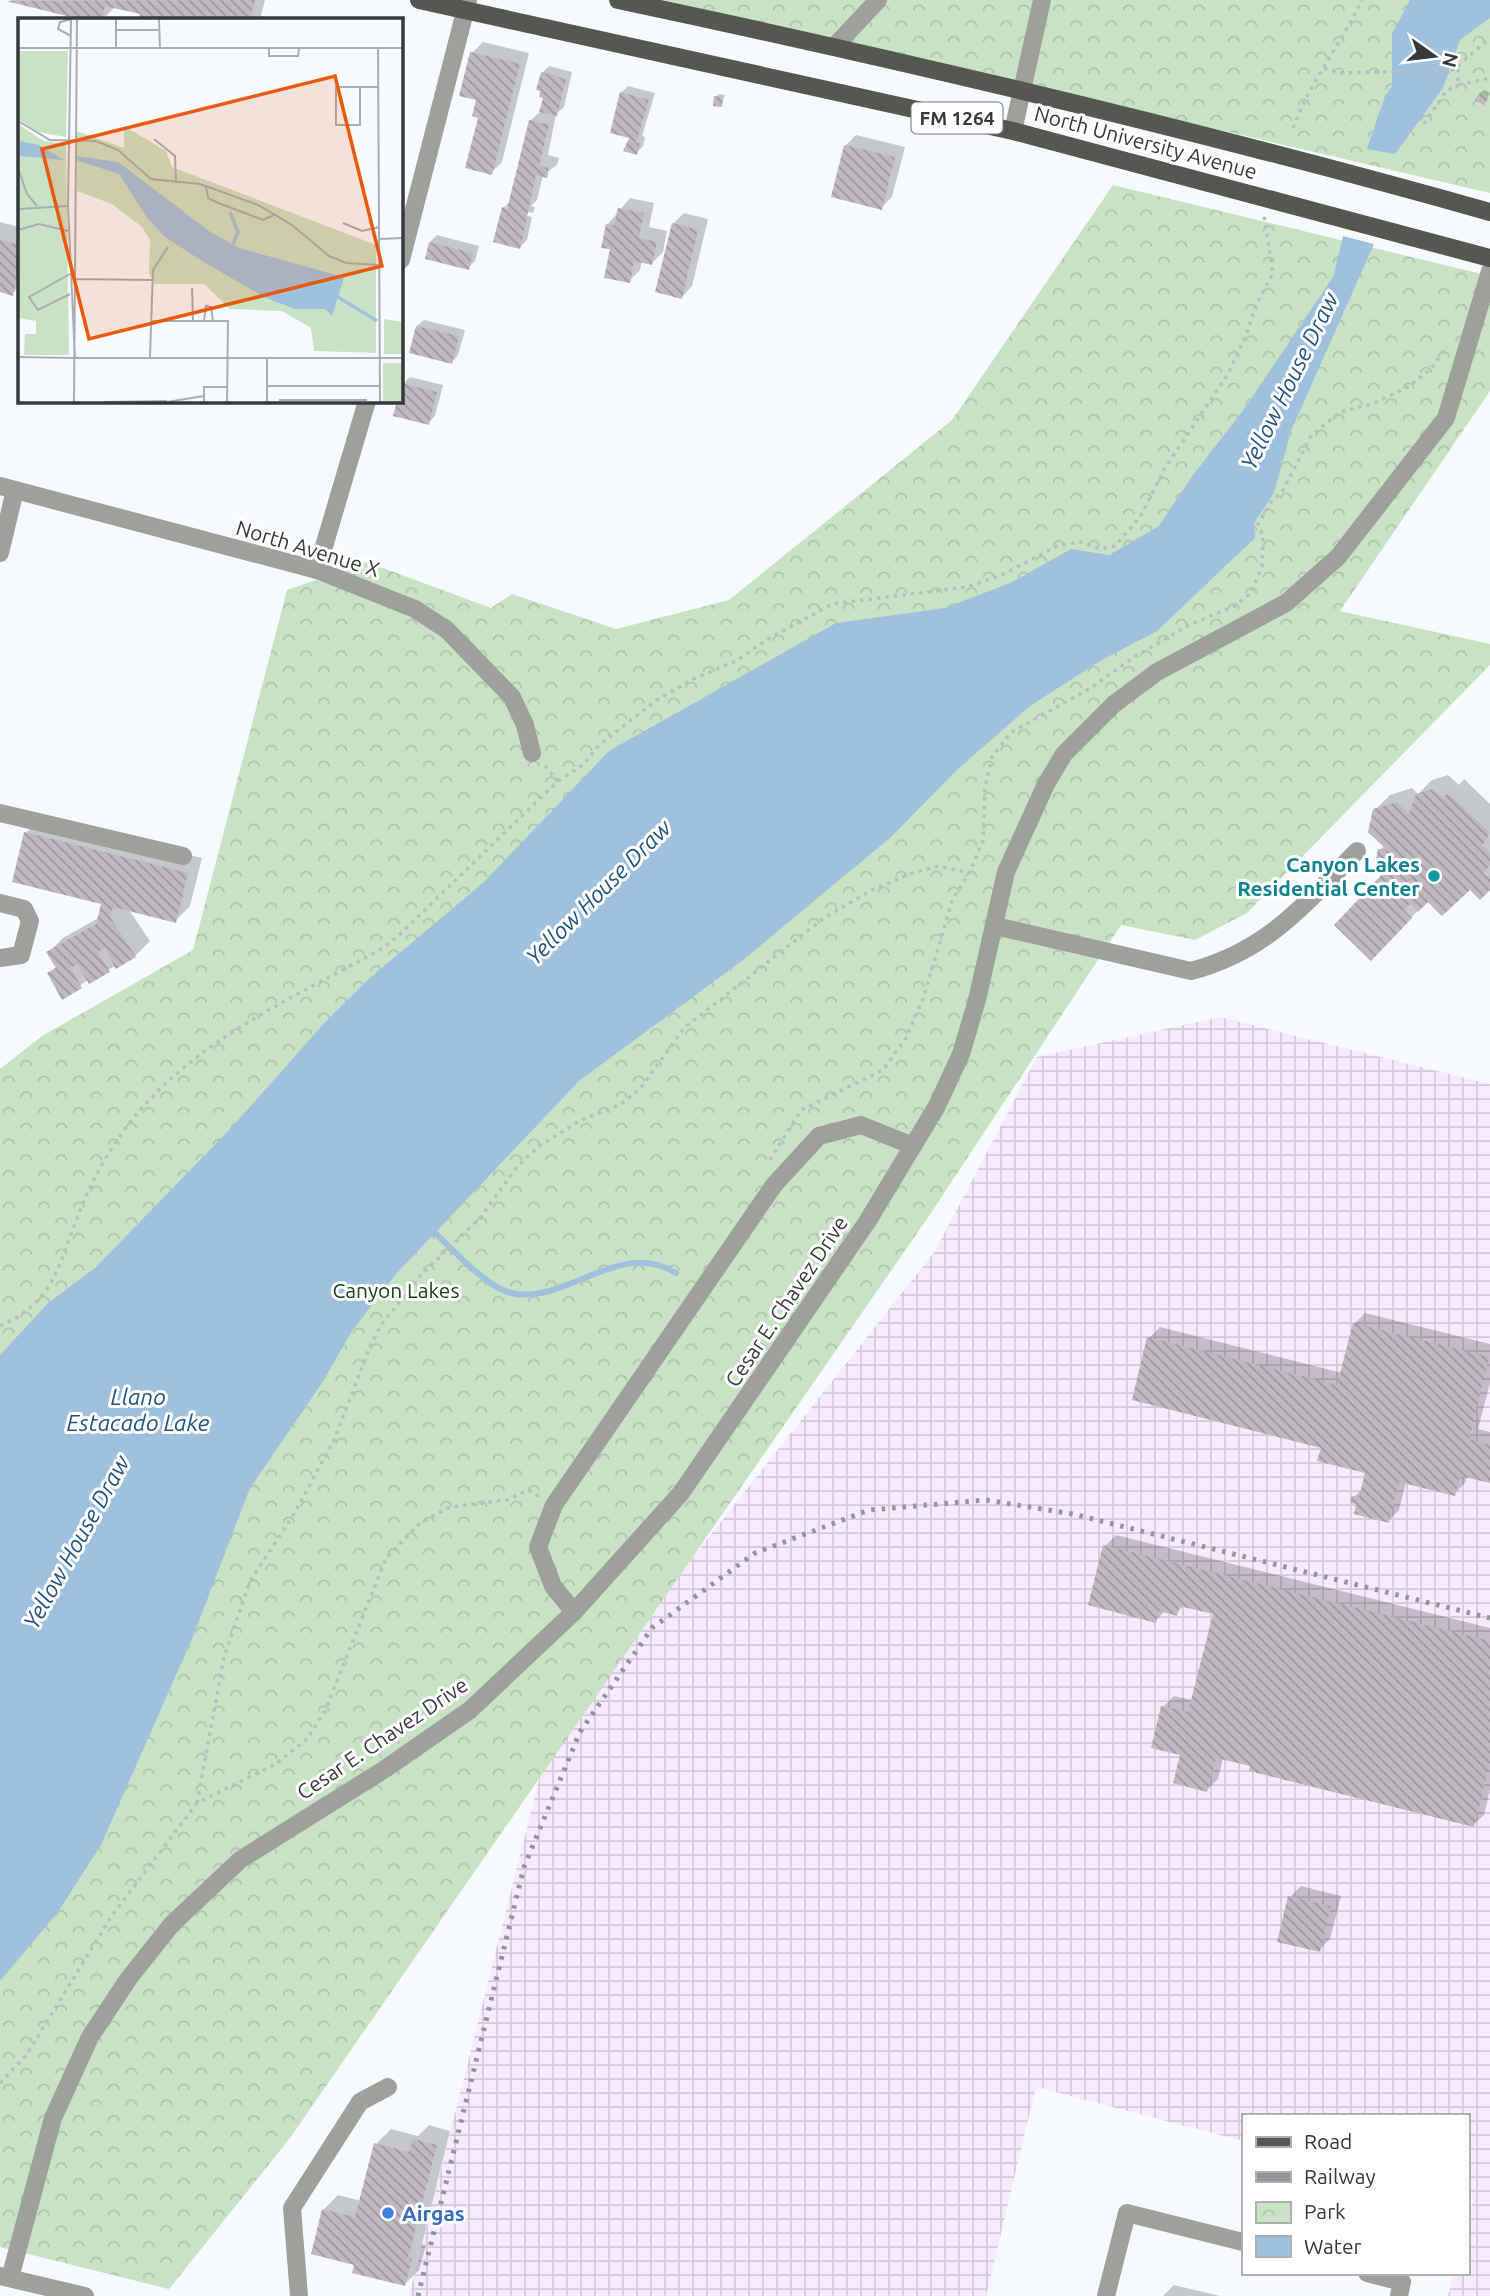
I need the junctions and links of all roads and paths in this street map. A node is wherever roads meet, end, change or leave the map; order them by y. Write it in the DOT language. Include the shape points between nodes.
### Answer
graph roads {
  1 [pos="419,0"];
  2 [pos="618,0"];
  3 [pos="878,0"];
  4 [pos="1042,0"];
  5 [pos="1362,0"];
  6 [pos="467,5"];
  7 [pos="1490,38"];
  8 [pos="835,46"];
  9 [pos="1324,68"];
  10 [pos="1455,70"];
  11 [pos="1490,78"];
  12 [pos="1458,85"];
  13 [pos="1022,89"];
  14 [pos="1424,124"];
  15 [pos="1293,128"];
  16 [pos="1013,131"];
  17 [pos="1490,212"];
  18 [pos="1264,213"];
  19 [pos="402,256"];
  20 [pos="1490,258"];
  21 [pos="1490,271"];
  22 [pos="367,402"];
  23 [pos="8,488"];
  24 [pos="0,553"];
  25 [pos="317,570"];
  26 [pos="532,753"];
  27 [pos="558,781"];
  28 [pos="0,813"];
  29 [pos="1357,851"];
  30 [pos="183,856"];
  31 [pos="969,873"];
  32 [pos="0,903"];
  33 [pos="995,926"];
  34 [pos="0,958"];
  35 [pos="913,1146"];
  36 [pos="0,1326"];
  37 [pos="554,1505"];
  38 [pos="575,1612"];
  39 [pos="197,1803"];
  40 [pos="0,2083"];
  41 [pos="388,2087"];
  42 [pos="1242,2242"];
  43 [pos="1375,2275"];
  44 [pos="5,2277"];
  45 [pos="85,2296"];
  46 [pos="299,2296"];
  47 [pos="1106,2296"];
  48 [pos="1399,2296"];
  1 -- 6 [label="main road, North University Avenue / FM 1264"];
  2 -- 8 [label="main road, North University Avenue / FM 1264"];
  3 -- 8 [label="street"];
  4 -- 13 [label="street"];
  5 -- 9 [label="path"];
  6 -- 16 [label="main road, North University Avenue / FM 1264"];
  6 -- 19 [label="street"];
  7 -- 10 [label="path"];
  8 -- 13 [label="main road, North University Avenue / FM 1264"];
  9 -- 10 [label="path" via="1341,73"];
  9 -- 15 [label="path" via="1305,96"];
  10 -- 12 [label="path"];
  11 -- 12 [label="path"];
  12 -- 14 [label="path" via="1446,91"];
  13 -- 16 [label="street"];
  13 -- 17 [label="main road, North University Avenue / FM 1264" via="1310,161"];
  16 -- 20 [label="main road, North University Avenue / FM 1264"];
  18 -- 27 [label="path" via="1273,273 1247,333 1228,374 1165,468 1140,517 1115,546 1101,549 1080,542 1057,546 999,576 966,587 832,604 736,661 657,700"];
  21 -- 33 [label="street, Cesar E. Chavez Drive" via="1446,418 1328,566 1286,603 1157,673 1114,704 1064,754 1006,872"];
  22 -- 25 [label="street"];
  23 -- 24 [label="street"];
  23 -- 25 [label="street, North Avenue X"];
  25 -- 26 [label="street, North Avenue X" via="394,600 447,630 512,697"];
  26 -- 27 [label="path"];
  27 -- 36 [label="path" via="387,945 253,1019 164,1084 120,1135 96,1177 56,1278 39,1300"];
  28 -- 30 [label="street"];
  29 -- 33 [label="street" via="1282,928 1221,963 1191,971"];
  31 -- 39 [label="path" via="939,866 912,873 824,918 684,1028 640,1089 621,1104 569,1126 538,1147 517,1167 480,1218 420,1276 382,1324 334,1440 294,1514 250,1581 224,1657"];
  32 -- 34 [label="street" via="24,909 30,921 21,955"];
  33 -- 35 [label="street, Cesar E. Chavez Drive" via="961,1054"];
  35 -- 37 [label="street" via="861,1125 818,1136 774,1185"];
  35 -- 38 [label="street, Cesar E. Chavez Drive" via="804,1317 681,1493"];
  37 -- 38 [label="street" via="538,1547 553,1587"];
  37 -- 39 [label="path" via="528,1490 507,1500 450,1507 420,1523 386,1558 334,1691 307,1739 276,1764"];
  38 -- 44 [label="street, Cesar E. Chavez Drive" via="470,1710 240,1860 172,1924 90,2037 53,2118"];
  39 -- 40 [label="path" via="111,1917 27,2054"];
  41 -- 46 [label="street" via="360,2102 292,2208"];
  42 -- 47 [label="street" via="1127,2213"];
  43 -- 48 [label="street" via="1402,2282"];
  44 -- 45 [label="street"];
}
